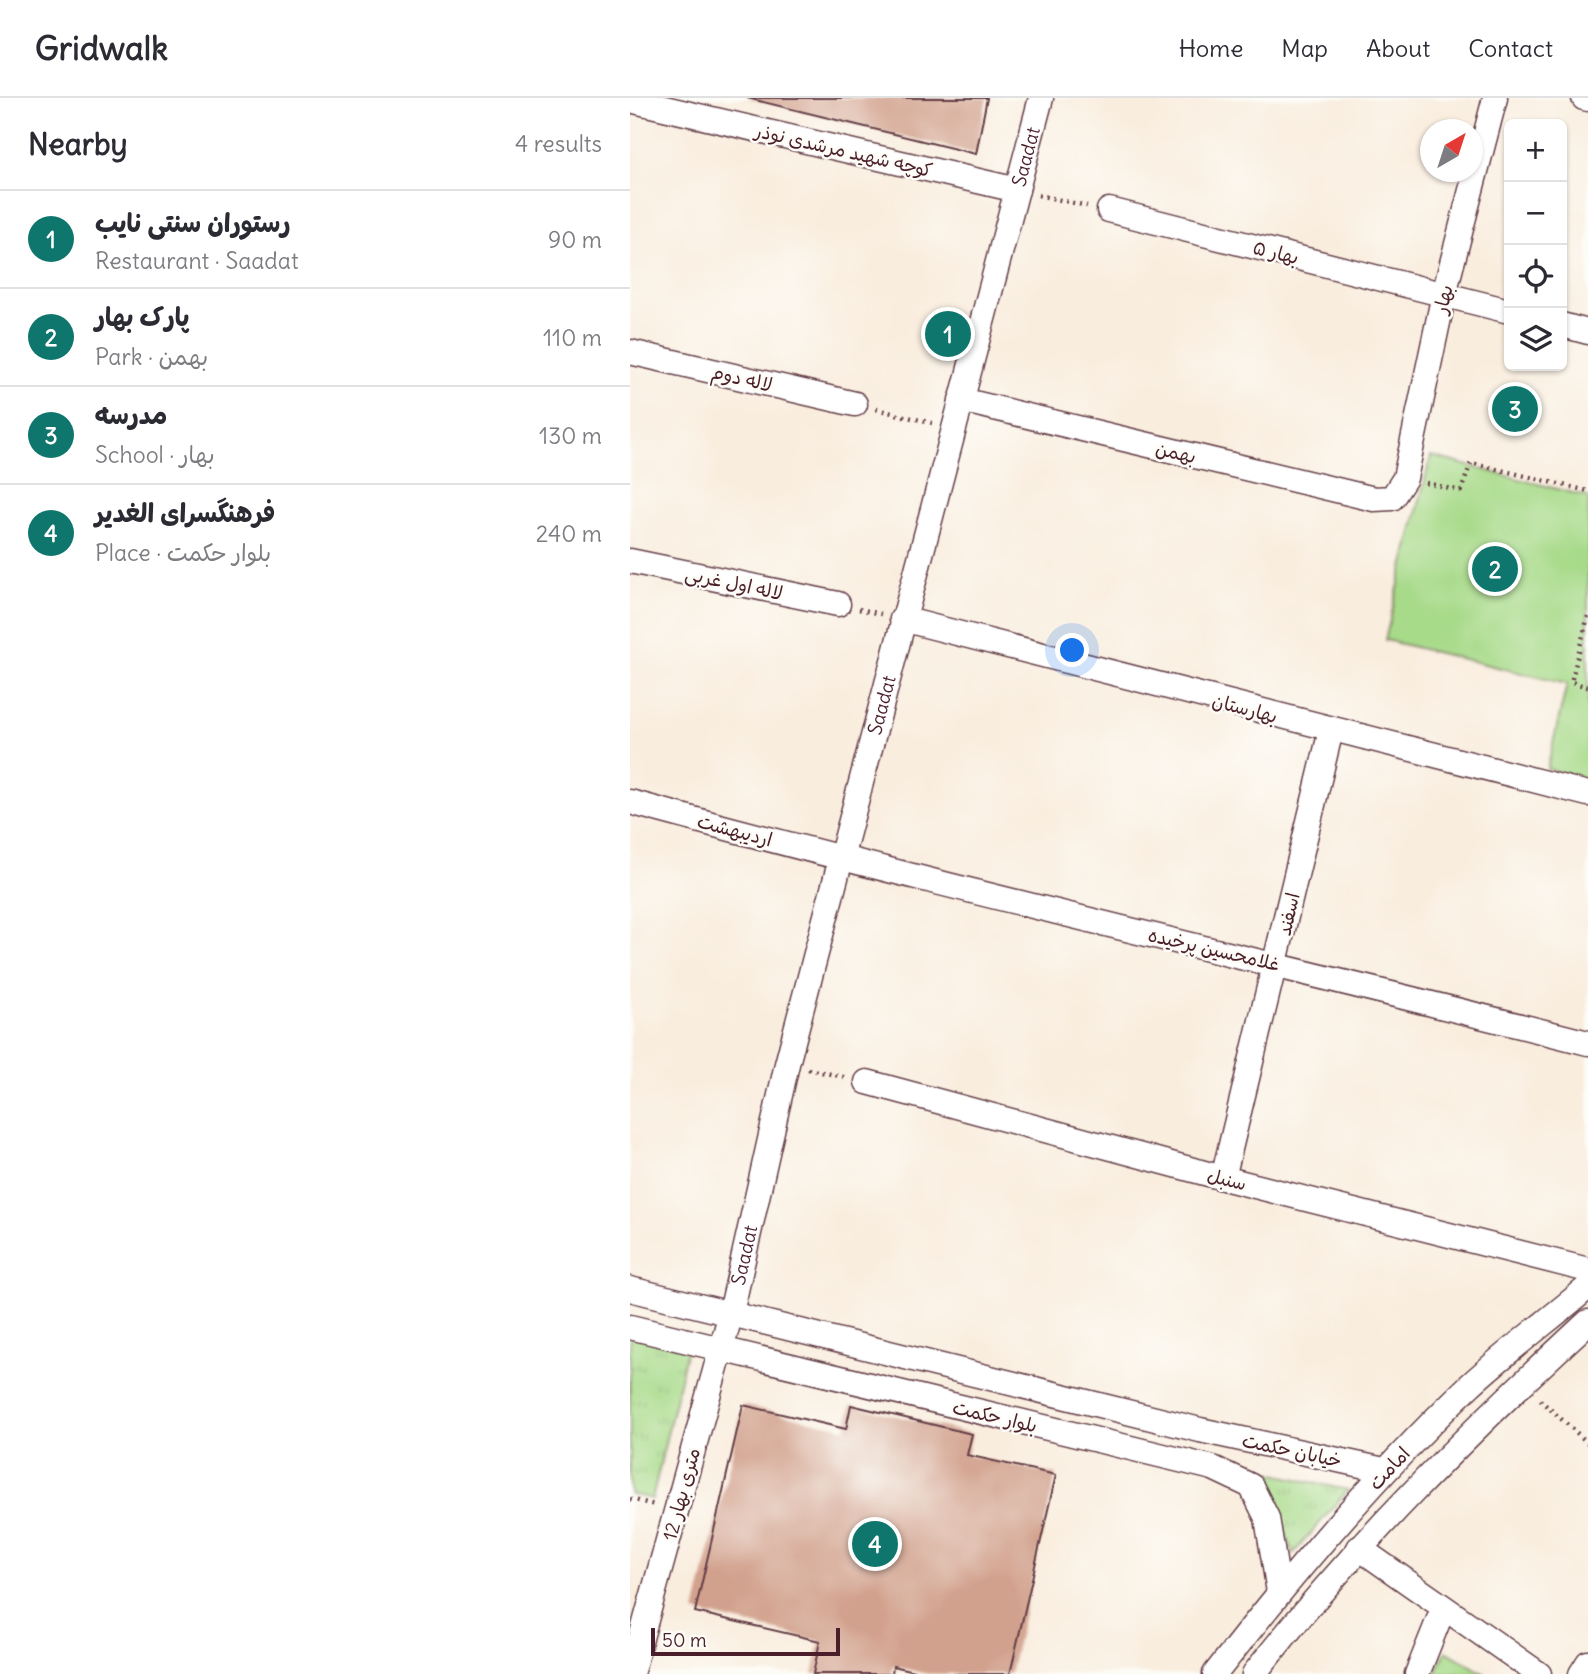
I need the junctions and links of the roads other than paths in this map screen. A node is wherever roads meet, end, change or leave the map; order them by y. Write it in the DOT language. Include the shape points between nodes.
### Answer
graph roads {
  1 [pos="1041,98"];
  2 [pos="1494,98"];
  3 [pos="630,100"];
  4 [pos="1017,190"];
  5 [pos="1109,210"];
  6 [pos="1444,294"];
  7 [pos="1504,310"];
  8 [pos="1567,326"];
  9 [pos="1588,332"];
  10 [pos="630,352"];
  11 [pos="961,400"];
  12 [pos="855,404"];
  13 [pos="1398,488"];
  14 [pos="630,561"];
  15 [pos="838,604"];
  16 [pos="902,619"];
  17 [pos="1331,730"];
  18 [pos="1588,793"];
  19 [pos="630,802"];
  20 [pos="839,859"];
  21 [pos="1277,964"];
  22 [pos="1588,1042"];
  23 [pos="867,1082"];
  24 [pos="1223,1178"];
  25 [pos="1588,1270"];
  26 [pos="1588,1287"];
  27 [pos="630,1289"];
  28 [pos="731,1313"];
  29 [pos="1588,1322"];
  30 [pos="630,1327"];
  31 [pos="720,1351"];
  32 [pos="1200,1430"];
  33 [pos="1384,1471"];
  34 [pos="1359,1548"];
  35 [pos="1279,1592"];
  36 [pos="1443,1609"];
  37 [pos="1588,1663"];
  38 [pos="631,1674"];
  39 [pos="1215,1674"];
  40 [pos="1254,1674"];
  41 [pos="1417,1674"];
  42 [pos="1539,1674"];
  43 [pos="1581,1674"];
  1 -- 4 [label="street, Saadat"];
  2 -- 6 [label="street, بهار"];
  3 -- 4 [label="street, کوچه شهید مرشدی نوذر"];
  4 -- 11 [label="street, Saadat"];
  5 -- 6 [label="street, بهار ۵"];
  6 -- 7 [label="street, بهار ۵"];
  6 -- 13 [label="street, بهار"];
  8 -- 9 [label="street"];
  10 -- 12 [label="street, لاله دوم"];
  11 -- 13 [label="street, بهمن" via="1374,499"];
  11 -- 16 [label="street, Saadat"];
  14 -- 15 [label="street, لاله اول غربی"];
  16 -- 17 [label="street, بهارستان"];
  16 -- 20 [label="street, Saadat"];
  17 -- 18 [label="street, بهارستان"];
  17 -- 21 [label="street, اسفند"];
  19 -- 20 [label="street, اردیبهشت"];
  20 -- 21 [label="street, غلامحسین پرخیده"];
  20 -- 28 [label="street, Saadat"];
  21 -- 22 [label="street, غلامحسین پرخیده"];
  21 -- 24 [label="street, اسفند"];
  23 -- 24 [label="street, سنبل"];
  24 -- 25 [label="street, سنبل"];
  26 -- 33 [label="street, امامت" via="1471,1384"];
  27 -- 28 [label="street, بلوار حکمت"];
  28 -- 31 [label="street, 12 متری بهار"];
  28 -- 32 [label="street, بلوار حکمت"];
  29 -- 34 [label="street, امامت" via="1483,1418"];
  30 -- 31 [label="street, بلوار حکمت"];
  31 -- 35 [label="street, بلوار حکمت" via="1213,1468 1251,1486 1267,1518"];
  31 -- 38 [label="street, 12 متری بهار"];
  32 -- 33 [label="street, خیابان حکمت"];
  33 -- 35 [label="street, امامت"];
  34 -- 36 [label="street"];
  34 -- 40 [label="street, امامت"];
  35 -- 39 [label="street, امامت"];
  36 -- 41 [label="street"];
  36 -- 42 [label="street"];
  37 -- 43 [label="street"];
}
